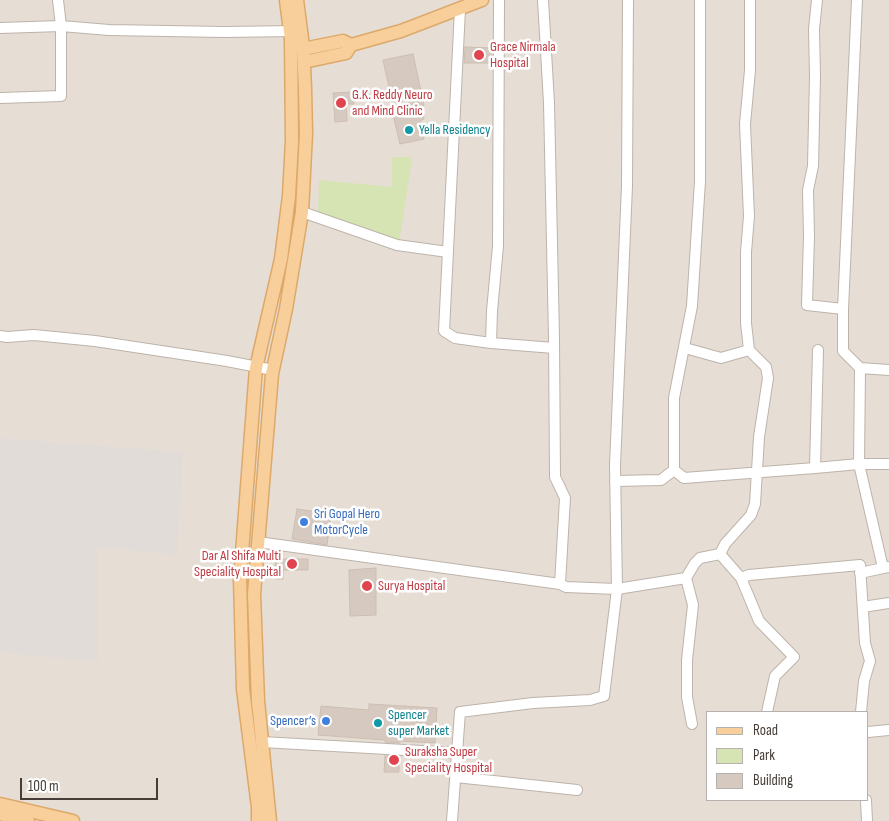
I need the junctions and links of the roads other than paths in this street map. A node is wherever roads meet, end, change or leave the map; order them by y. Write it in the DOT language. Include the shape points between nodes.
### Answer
graph roads {
  1 [pos="58,0"];
  2 [pos="286,0"];
  3 [pos="297,0"];
  4 [pos="482,0"];
  5 [pos="499,0"];
  6 [pos="543,0"];
  7 [pos="628,0"];
  8 [pos="700,0"];
  9 [pos="750,0"];
  10 [pos="817,0"];
  11 [pos="857,0"];
  12 [pos="460,9"];
  13 [pos="61,26"];
  14 [pos="0,28"];
  15 [pos="295,31"];
  16 [pos="351,45"];
  17 [pos="303,49"];
  18 [pos="304,62"];
  19 [pos="0,98"];
  20 [pos="302,212"];
  21 [pos="448,252"];
  22 [pos="843,309"];
  23 [pos="267,320"];
  24 [pos="283,322"];
  25 [pos="0,336"];
  26 [pos="491,343"];
  27 [pos="554,348"];
  28 [pos="685,348"];
  29 [pos="749,350"];
  30 [pos="818,350"];
  31 [pos="256,368"];
  32 [pos="860,368"];
  33 [pos="273,370"];
  34 [pos="889,370"];
  35 [pos="859,464"];
  36 [pos="889,464"];
  37 [pos="815,468"];
  38 [pos="674,470"];
  39 [pos="757,473"];
  40 [pos="615,481"];
  41 [pos="258,542"];
  42 [pos="720,554"];
  43 [pos="886,568"];
  44 [pos="860,573"];
  45 [pos="686,578"];
  46 [pos="741,578"];
  47 [pos="560,584"];
  48 [pos="617,589"];
  49 [pos="889,603"];
  50 [pos="863,606"];
  51 [pos="767,711"];
  52 [pos="861,711"];
  53 [pos="692,724"];
  54 [pos="889,730"];
  55 [pos="869,732"];
  56 [pos="262,742"];
  57 [pos="458,753"];
  58 [pos="456,777"];
  59 [pos="577,790"];
  60 [pos="866,801"];
  61 [pos="0,804"];
  62 [pos="4,817"];
  63 [pos="28,821"];
  64 [pos="73,821"];
  65 [pos="258,821"];
  66 [pos="270,821"];
  67 [pos="452,821"];
  68 [pos="867,821"];
  1 -- 13 [label="street"];
  2 -- 15 [label="main road"];
  3 -- 15 [label="main road"];
  4 -- 12 [label="main road"];
  5 -- 26 [label="street" via="498,246"];
  6 -- 27 [label="street" via="549,103"];
  7 -- 40 [label="street" via="627,186"];
  8 -- 28 [label="street" via="700,181 692,306"];
  9 -- 29 [label="street" via="750,70 745,124 749,216 746,323"];
  10 -- 22 [label="street" via="813,166 808,190 807,305"];
  11 -- 22 [label="street"];
  12 -- 16 [label="main road"];
  12 -- 21 [label="street"];
  13 -- 14 [label="street"];
  13 -- 15 [label="street" via="109,30"];
  13 -- 19 [label="street" via="61,96"];
  15 -- 17 [label="main road"];
  15 -- 23 [label="main road" via="289,196 281,259"];
  16 -- 17 [label="main road" via="343,41"];
  16 -- 18 [label="main road" via="346,53"];
  17 -- 18 [label="main road"];
  18 -- 20 [label="main road" via="306,133"];
  20 -- 21 [label="street" via="398,245"];
  20 -- 24 [label="main road"];
  21 -- 26 [label="street" via="444,331 454,338"];
  22 -- 32 [label="street" via="843,351"];
  23 -- 24 [label="main road"];
  23 -- 31 [label="main road"];
  24 -- 33 [label="main road"];
  25 -- 31 [label="street" via="34,335 95,341"];
  26 -- 27 [label="street"];
  27 -- 47 [label="street" via="555,477 565,498"];
  28 -- 29 [label="street" via="721,358"];
  28 -- 38 [label="street" via="674,398"];
  29 -- 39 [label="street" via="766,367 768,378"];
  30 -- 37 [label="street"];
  31 -- 33 [label="street"];
  31 -- 65 [label="main road" via="240,580 243,689"];
  32 -- 34 [label="street"];
  32 -- 35 [label="street"];
  33 -- 41 [label="main road"];
  35 -- 36 [label="street"];
  35 -- 37 [label="street"];
  35 -- 43 [label="street"];
  37 -- 39 [label="street"];
  38 -- 39 [label="street" via="684,478"];
  38 -- 40 [label="street" via="661,480"];
  39 -- 42 [label="street" via="751,515"];
  40 -- 48 [label="street"];
  41 -- 47 [label="street"];
  41 -- 56 [label="main road" via="254,594"];
  42 -- 45 [label="street" via="700,558"];
  42 -- 46 [label="street"];
  43 -- 44 [label="street"];
  44 -- 46 [label="street" via="860,565"];
  44 -- 50 [label="street"];
  45 -- 48 [label="street"];
  45 -- 53 [label="street" via="693,605 687,660 687,697"];
  46 -- 51 [label="street" via="760,621 794,657 775,676"];
  47 -- 48 [label="street"];
  48 -- 57 [label="street" via="604,696 460,712"];
  49 -- 50 [label="street"];
  50 -- 52 [label="street" via="870,661"];
  54 -- 55 [label="street"];
  56 -- 57 [label="street"];
  56 -- 66 [label="main road"];
  57 -- 58 [label="street"];
  58 -- 59 [label="street"];
  58 -- 67 [label="street"];
  60 -- 68 [label="street"];
  61 -- 64 [label="main road"];
  62 -- 63 [label="main road"];
}
